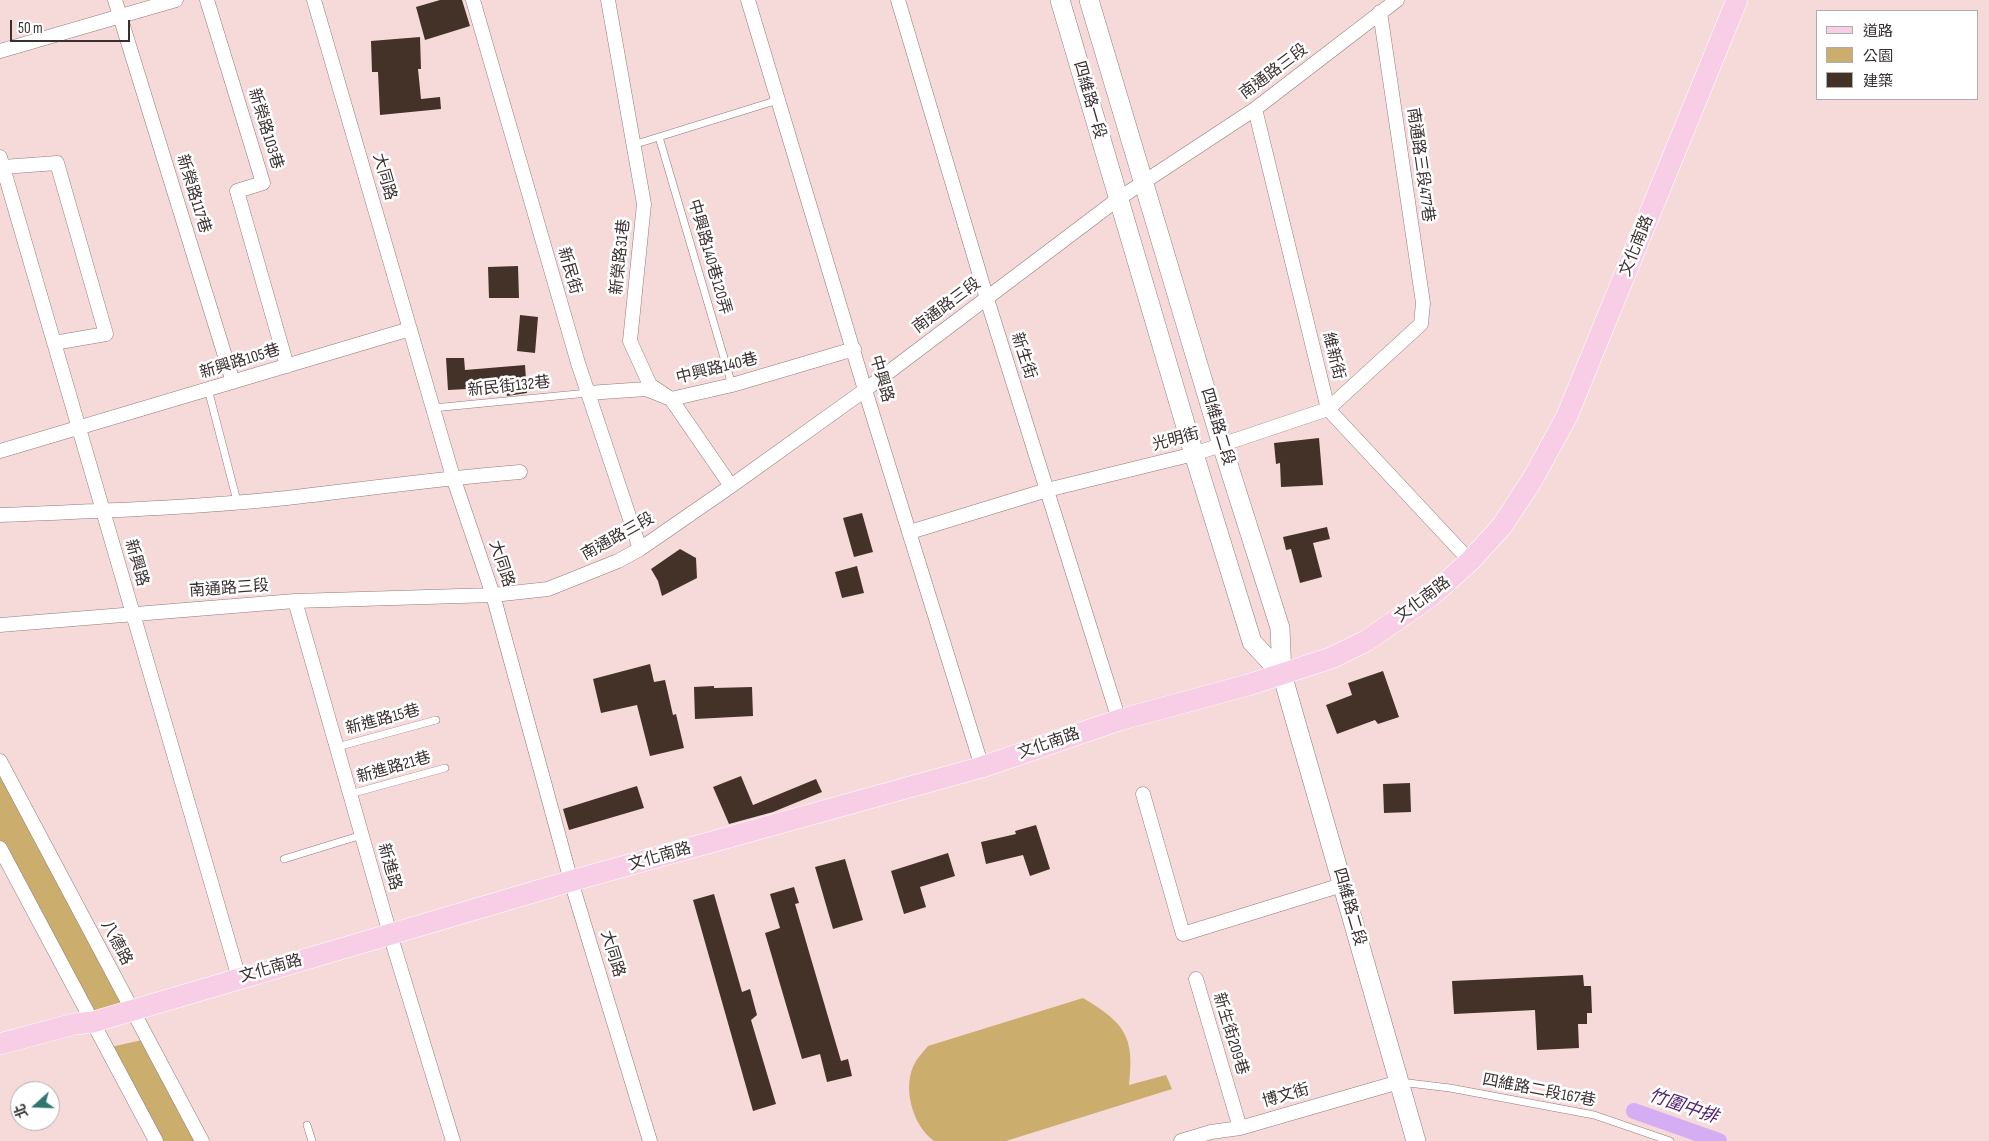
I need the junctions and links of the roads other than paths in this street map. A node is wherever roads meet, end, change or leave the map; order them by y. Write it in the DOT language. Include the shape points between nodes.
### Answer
graph roads {
  1 [pos="115,0"];
  2 [pos="176,0"];
  3 [pos="207,0"];
  4 [pos="314,0"];
  5 [pos="473,0"];
  6 [pos="608,0"];
  7 [pos="898,0"];
  8 [pos="1060,0"];
  9 [pos="1089,0"];
  10 [pos="1397,0"];
  11 [pos="1737,0"];
  12 [pos="751,1"];
  13 [pos="1380,12"];
  14 [pos="120,16"];
  15 [pos="0,51"];
  16 [pos="778,100"];
  17 [pos="1255,109"];
  18 [pos="659,137"];
  19 [pos="633,145"];
  20 [pos="2,162"];
  21 [pos="1144,182"];
  22 [pos="1118,199"];
  23 [pos="987,299"];
  24 [pos="1421,324"];
  25 [pos="410,329"];
  26 [pos="54,343"];
  27 [pos="854,349"];
  28 [pos="287,366"];
  29 [pos="233,382"];
  30 [pos="732,385"];
  31 [pos="208,389"];
  32 [pos="865,390"];
  33 [pos="588,393"];
  34 [pos="671,399"];
  35 [pos="433,408"];
  36 [pos="1328,409"];
  37 [pos="79,428"];
  38 [pos="1222,445"];
  39 [pos="0,451"];
  40 [pos="1194,454"];
  41 [pos="520,472"];
  42 [pos="453,477"];
  43 [pos="731,486"];
  44 [pos="1047,490"];
  45 [pos="237,501"];
  46 [pos="103,511"];
  47 [pos="0,515"];
  48 [pos="910,532"];
  49 [pos="640,549"];
  50 [pos="1470,561"];
  51 [pos="493,595"];
  52 [pos="295,601"];
  53 [pos="133,614"];
  54 [pos="0,626"];
  55 [pos="1282,674"];
  56 [pos="436,720"];
  57 [pos="1119,720"];
  58 [pos="337,747"];
  59 [pos="0,761"];
  60 [pos="982,767"];
  61 [pos="445,768"];
  62 [pos="350,794"];
  63 [pos="1143,794"];
  64 [pos="362,835"];
  65 [pos="0,848"];
  66 [pos="284,859"];
  67 [pos="571,881"];
  68 [pos="1342,885"];
  69 [pos="390,934"];
  70 [pos="239,978"];
  71 [pos="1196,980"];
  72 [pos="132,1010"];
  73 [pos="92,1022"];
  74 [pos="0,1044"];
  75 [pos="1399,1082"];
  76 [pos="307,1125"];
  77 [pos="1240,1128"];
  78 [pos="1212,1137"];
  79 [pos="156,1141"];
  80 [pos="202,1141"];
  81 [pos="312,1141"];
  82 [pos="453,1141"];
  83 [pos="650,1141"];
  84 [pos="1181,1141"];
  85 [pos="1416,1141"];
  86 [pos="1670,1141"];
  1 -- 14 [label="street, 新榮路117巷"];
  2 -- 14 [label="street"];
  3 -- 28 [label="street, 新榮路103巷" via="263,183 237,191"];
  4 -- 25 [label="street, 大同路"];
  5 -- 33 [label="street, 新民街"];
  6 -- 19 [label="street, 新榮路31巷"];
  7 -- 23 [label="street, 新生街"];
  8 -- 22 [label="street, 四維路一段"];
  9 -- 21 [label="street, 四維路一段"];
  10 -- 13 [label="street, 南通路三段"];
  11 -- 50 [label="main road, 文化南路" via="1567,416 1502,526"];
  12 -- 16 [label="street, 中興路"];
  13 -- 17 [label="street, 南通路三段"];
  13 -- 24 [label="street, 南通路三段477巷" via="1423,303"];
  14 -- 15 [label="street"];
  14 -- 29 [label="street, 新榮路117巷"];
  16 -- 18 [label="lane"];
  16 -- 27 [label="street, 中興路"];
  17 -- 21 [label="street, 南通路三段"];
  17 -- 36 [label="street, 維新街"];
  18 -- 19 [label="lane"];
  18 -- 30 [label="lane, 中興路140巷120弄"];
  19 -- 34 [label="street, 新榮路31巷" via="644,204 630,341 650,385"];
  20 -- 26 [label="street, 新興路"];
  20 -- 26 [label="street" via="57,163 106,334"];
  21 -- 22 [label="street, 南通路三段"];
  21 -- 38 [label="street, 四維路二段"];
  22 -- 23 [label="street, 南通路三段"];
  22 -- 40 [label="street, 四維路二段"];
  23 -- 32 [label="street, 南通路三段"];
  23 -- 44 [label="street, 新生街"];
  24 -- 36 [label="street, 光明街"];
  25 -- 28 [label="street, 新興路105巷"];
  25 -- 35 [label="street, 大同路"];
  26 -- 37 [label="street, 新興路"];
  27 -- 30 [label="street, 中興路140巷"];
  27 -- 32 [label="street, 中興路"];
  28 -- 29 [label="street, 新興路105巷"];
  29 -- 31 [label="street, 新興路105巷"];
  30 -- 34 [label="street, 中興路140巷"];
  31 -- 37 [label="street, 新興路105巷"];
  31 -- 45 [label="lane"];
  32 -- 43 [label="street, 南通路三段"];
  32 -- 48 [label="street, 中興路"];
  33 -- 34 [label="street, 中興路140巷" via="646,389"];
  33 -- 35 [label="lane, 新民街132巷"];
  33 -- 49 [label="street, 新民街"];
  34 -- 43 [label="street, 新榮路31巷"];
  35 -- 42 [label="street, 大同路"];
  36 -- 38 [label="street, 光明街"];
  36 -- 50 [label="street, 維新街"];
  37 -- 39 [label="street, 新興路105巷"];
  37 -- 46 [label="street, 新興路"];
  38 -- 40 [label="street, 光明街"];
  38 -- 55 [label="street, 四維路二段" via="1280,628"];
  40 -- 44 [label="street, 光明街"];
  40 -- 55 [label="street, 四維路二段" via="1252,642"];
  41 -- 42 [label="street"];
  42 -- 45 [label="street"];
  42 -- 51 [label="street, 大同路"];
  43 -- 49 [label="street, 南通路三段"];
  44 -- 48 [label="street, 光明街"];
  44 -- 57 [label="street, 新生街"];
  45 -- 46 [label="street"];
  46 -- 47 [label="street"];
  46 -- 53 [label="street, 新興路"];
  48 -- 60 [label="street, 中興路"];
  49 -- 51 [label="street, 南通路三段" via="548,589"];
  50 -- 55 [label="main road, 文化南路" via="1431,596 1366,642"];
  51 -- 52 [label="street, 南通路三段"];
  51 -- 67 [label="street, 大同路"];
  52 -- 53 [label="street, 南通路三段"];
  52 -- 58 [label="street, 新進路"];
  53 -- 54 [label="street, 南通路三段"];
  53 -- 70 [label="street, 新興路"];
  55 -- 57 [label="main road, 文化南路"];
  55 -- 68 [label="street, 四維路二段"];
  56 -- 58 [label="lane, 新進路15巷"];
  57 -- 60 [label="main road, 文化南路"];
  58 -- 62 [label="street, 新進路"];
  59 -- 72 [label="street, 八德路"];
  60 -- 67 [label="main road, 文化南路"];
  61 -- 62 [label="lane, 新進路21巷"];
  62 -- 64 [label="street, 新進路"];
  63 -- 68 [label="street" via="1183,934"];
  64 -- 66 [label="lane"];
  64 -- 69 [label="street, 新進路"];
  65 -- 73 [label="street"];
  67 -- 69 [label="main road, 文化南路"];
  67 -- 83 [label="street, 大同路"];
  68 -- 75 [label="street, 四維路二段"];
  69 -- 70 [label="main road, 文化南路"];
  69 -- 82 [label="street, 新進路"];
  70 -- 72 [label="main road, 文化南路"];
  71 -- 77 [label="street, 新生街209巷"];
  72 -- 73 [label="main road, 文化南路"];
  72 -- 80 [label="street, 八德路"];
  73 -- 74 [label="main road, 文化南路"];
  73 -- 79 [label="street"];
  75 -- 77 [label="street, 博文街"];
  75 -- 85 [label="street, 四維路二段"];
  75 -- 86 [label="lane, 四維路二段167巷" via="1594,1114"];
  76 -- 81 [label="lane"];
  77 -- 78 [label="street, 博文街"];
  78 -- 84 [label="street, 博文街"];
}
